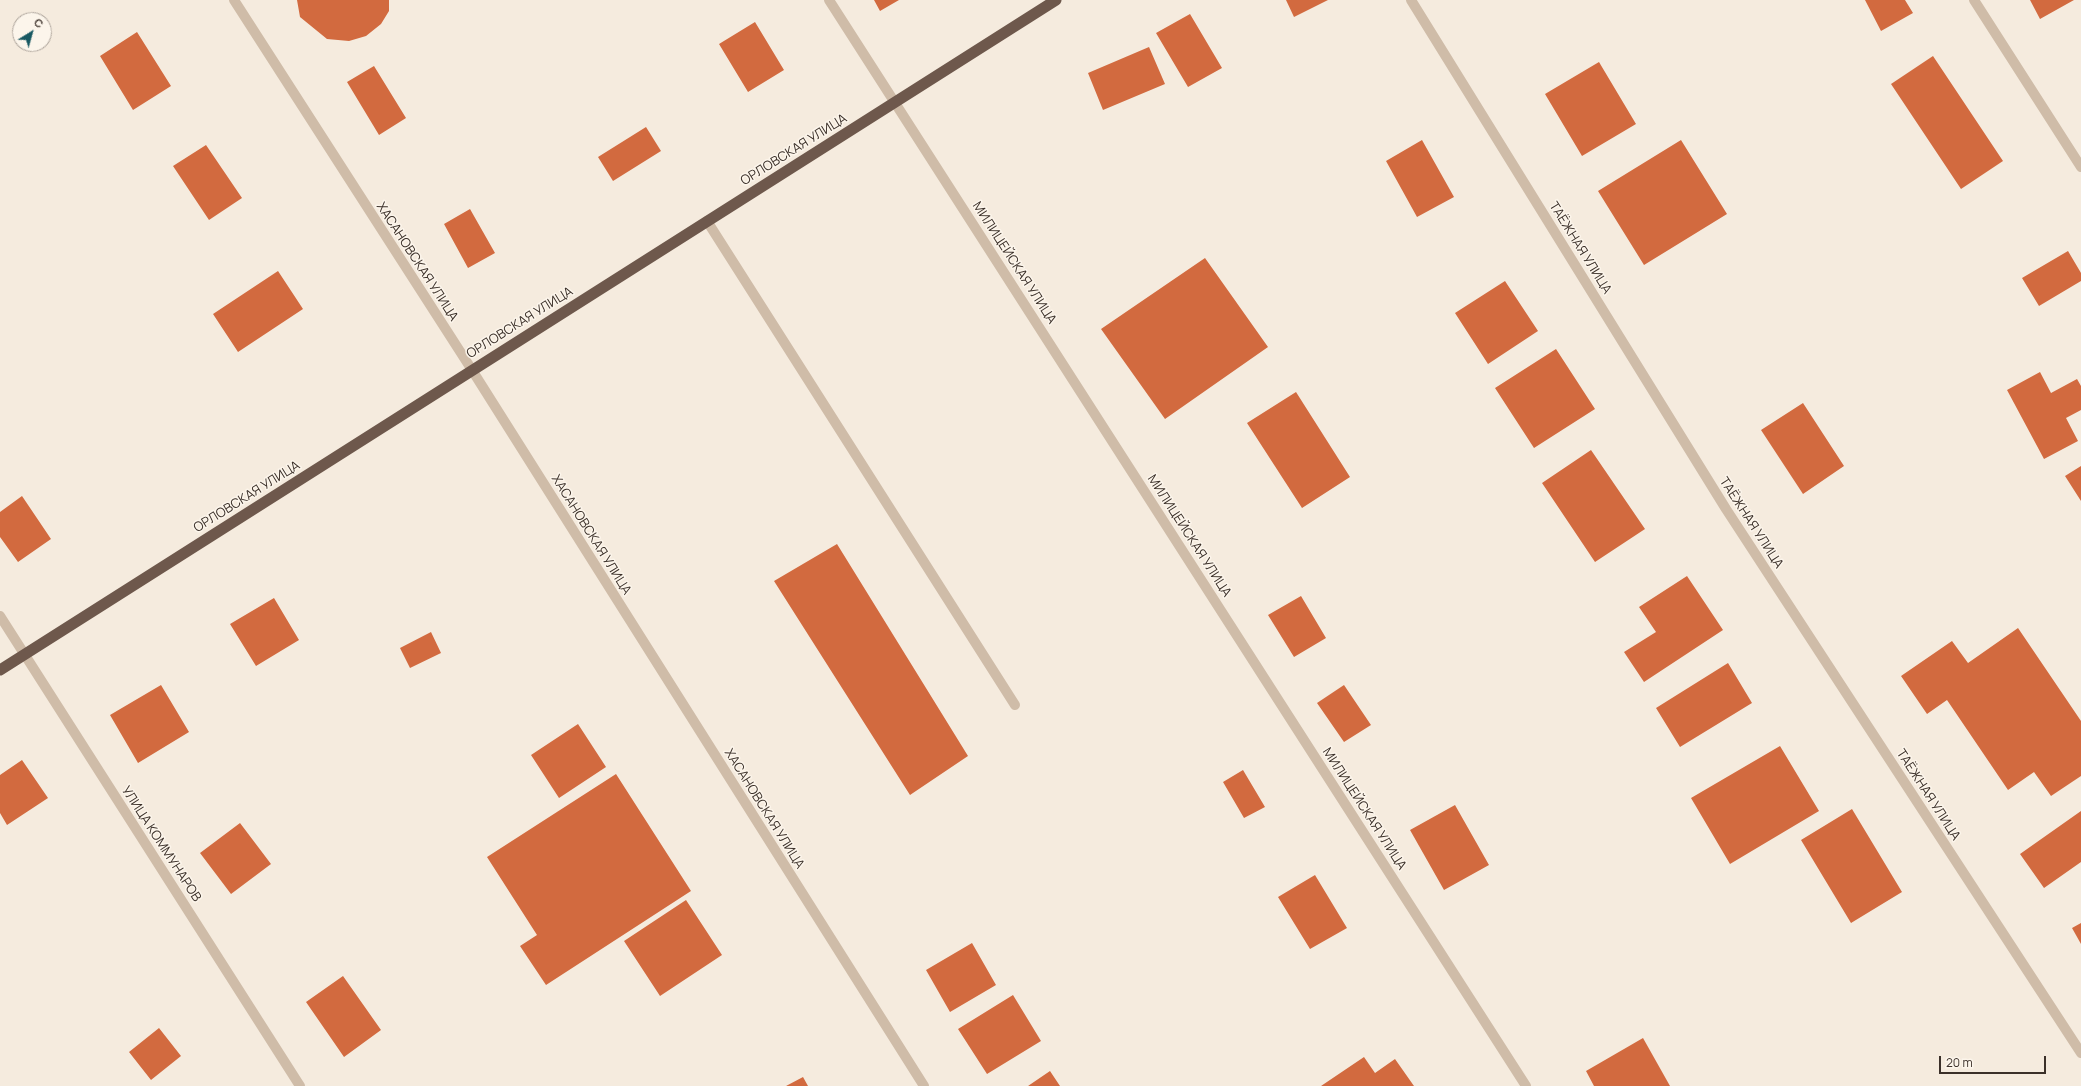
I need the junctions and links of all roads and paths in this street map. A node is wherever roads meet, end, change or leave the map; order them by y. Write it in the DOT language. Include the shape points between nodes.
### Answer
graph roads {
  1 [pos="234,0"];
  2 [pos="829,0"];
  3 [pos="1056,0"];
  4 [pos="1411,0"];
  5 [pos="1974,0"];
  6 [pos="895,102"];
  7 [pos="2081,167"];
  8 [pos="707,222"];
  9 [pos="472,370"];
  10 [pos="0,616"];
  11 [pos="24,654"];
  12 [pos="0,670"];
  13 [pos="1014,705"];
  14 [pos="2081,1053"];
  15 [pos="300,1086"];
  16 [pos="924,1086"];
  17 [pos="1526,1086"];
  1 -- 9 [label="street, ХАСАНОВСКАЯ УЛИЦА"];
  2 -- 6 [label="street, МИЛИЦЕЙСКАЯ УЛИЦА"];
  3 -- 6 [label="highway, ОРЛОВСКАЯ УЛИЦА"];
  4 -- 14 [label="street, ТАЁЖНАЯ УЛИЦА" via="1726,509"];
  5 -- 7 [label="street"];
  6 -- 8 [label="highway, ОРЛОВСКАЯ УЛИЦА"];
  6 -- 17 [label="street, МИЛИЦЕЙСКАЯ УЛИЦА"];
  8 -- 9 [label="highway, ОРЛОВСКАЯ УЛИЦА"];
  8 -- 13 [label="street"];
  9 -- 11 [label="highway, ОРЛОВСКАЯ УЛИЦА"];
  9 -- 16 [label="street, ХАСАНОВСКАЯ УЛИЦА"];
  10 -- 11 [label="street, УЛИЦА КОММУНАРОВ"];
  11 -- 12 [label="highway, ОРЛОВСКАЯ УЛИЦА"];
  11 -- 15 [label="street, УЛИЦА КОММУНАРОВ"];
}
